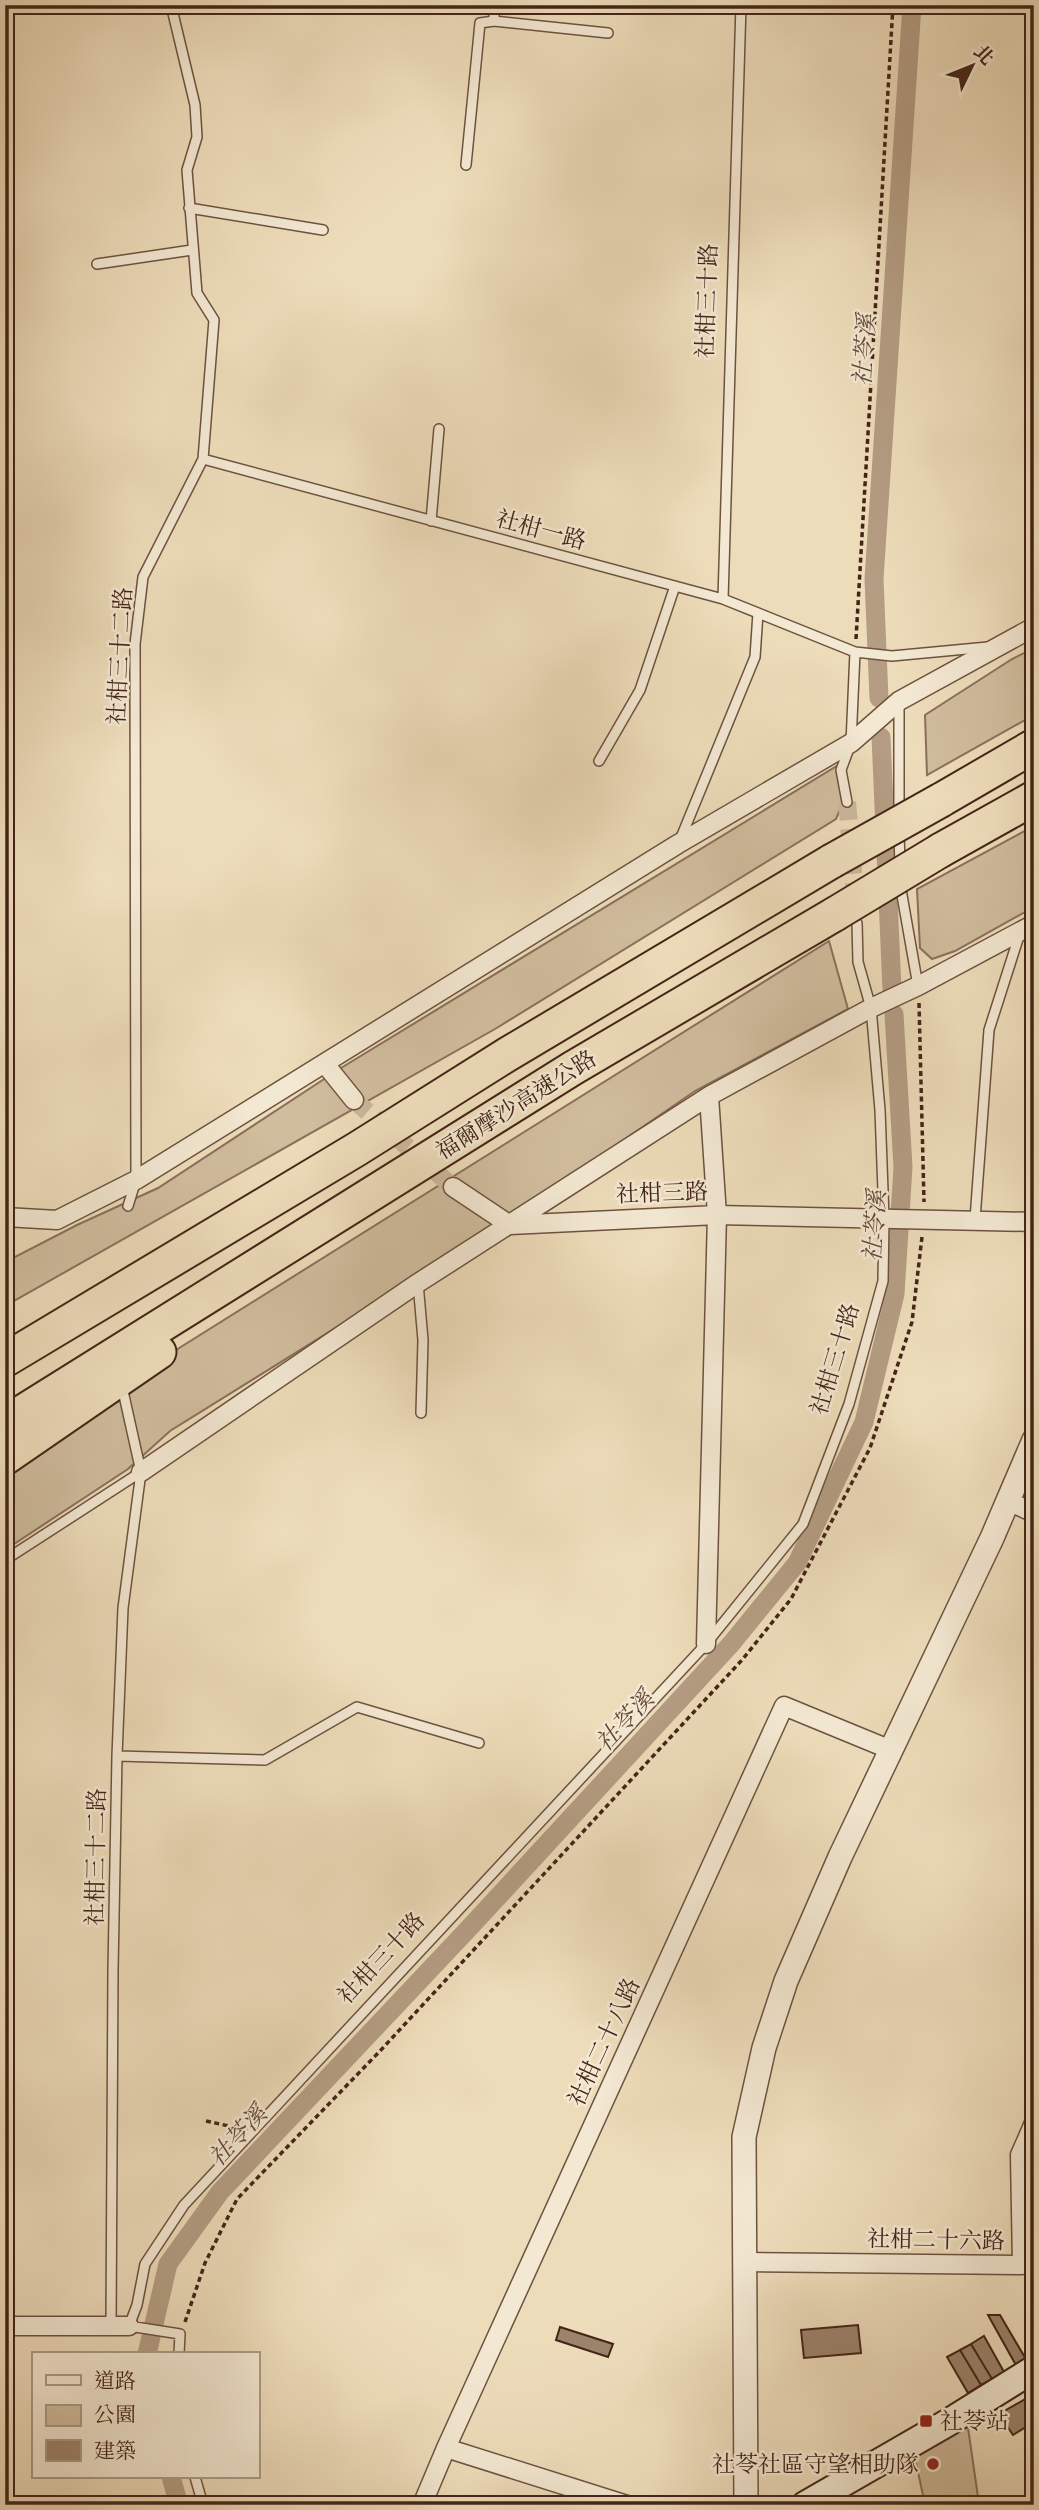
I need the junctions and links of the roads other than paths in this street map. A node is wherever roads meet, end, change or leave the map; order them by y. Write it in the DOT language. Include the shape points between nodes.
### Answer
graph roads {
  1 [pos="171,5"];
  2 [pos="494,5"];
  3 [pos="741,5"];
  4 [pos="494,21"];
  5 [pos="608,33"];
  6 [pos="466,165"];
  7 [pos="189,208"];
  8 [pos="323,230"];
  9 [pos="192,250"];
  10 [pos="97,264"];
  11 [pos="439,429"];
  12 [pos="203,459"];
  13 [pos="431,521"];
  14 [pos="675,586"];
  15 [pos="723,599"];
  16 [pos="758,613"];
  17 [pos="1034,627"];
  18 [pos="997,647"];
  19 [pos="859,653"];
  20 [pos="899,701"];
  21 [pos="851,743"];
  22 [pos="1034,746"];
  23 [pos="600,761"];
  24 [pos="1034,798"];
  25 [pos="847,802"];
  26 [pos="678,844"];
  27 [pos="846,919"];
  28 [pos="1027,928"];
  29 [pos="918,986"];
  30 [pos="872,1007"];
  31 [pos="325,1064"];
  32 [pos="709,1096"];
  33 [pos="354,1100"];
  34 [pos="516,1104"];
  35 [pos="357,1149"];
  36 [pos="136,1180"];
  37 [pos="453,1187"];
  38 [pos="128,1206"];
  39 [pos="717,1216"];
  40 [pos="5,1217"];
  41 [pos="884,1218"];
  42 [pos="975,1219"];
  43 [pos="1034,1222"];
  44 [pos="510,1225"];
  45 [pos="418,1283"];
  46 [pos="5,1334"];
  47 [pos="5,1360"];
  48 [pos="123,1391"];
  49 [pos="421,1413"];
  50 [pos="5,1423"];
  51 [pos="1034,1440"];
  52 [pos="5,1458"];
  53 [pos="141,1472"];
  54 [pos="1008,1501"];
  55 [pos="1034,1513"];
  56 [pos="5,1560"];
  57 [pos="706,1644"];
  58 [pos="479,1743"];
  59 [pos="891,1750"];
  60 [pos="117,1756"];
  61 [pos="1034,2123"];
  62 [pos="746,2262"];
  63 [pos="5,2326"];
  64 [pos="129,2326"];
  65 [pos="111,2327"];
  66 [pos="179,2352"];
  67 [pos="1034,2369"];
  68 [pos="446,2448"];
  69 [pos="195,2478"];
  70 [pos="203,2505"];
  71 [pos="422,2505"];
  72 [pos="627,2505"];
  73 [pos="746,2505"];
  74 [pos="806,2505"];
  1 -- 7 [label="lane, 社柑三十二路" via="195,105 197,137 187,170"];
  2 -- 4 [label="lane"];
  3 -- 15 [label="lane, 社柑三十路"];
  4 -- 5 [label="lane"];
  4 -- 6 [label="lane" via="480,23"];
  7 -- 8 [label="lane"];
  7 -- 9 [label="lane, 社柑三十二路"];
  9 -- 10 [label="lane"];
  9 -- 12 [label="lane, 社柑三十二路" via="197,293 214,320"];
  11 -- 13 [label="lane"];
  12 -- 13 [label="lane, 社柑一路"];
  12 -- 36 [label="lane, 社柑三十二路" via="143,577 135,644"];
  13 -- 14 [label="lane, 社柑一路"];
  14 -- 15 [label="lane, 社柑一路"];
  14 -- 23 [label="lane" via="640,690"];
  15 -- 16 [label="lane, 社柑一路"];
  16 -- 19 [label="lane, 社柑一路"];
  16 -- 26 [label="lane" via="755,657"];
  17 -- 18 [label="street"];
  18 -- 19 [label="lane, 社柑一路" via="880,656"];
  18 -- 20 [label="street"];
  19 -- 21 [label="lane"];
  20 -- 21 [label="street"];
  20 -- 29 [label="lane" via="900,894"];
  21 -- 25 [label="lane" via="841,770"];
  21 -- 26 [label="street"];
  22 -- 35 [label="highway, 福爾摩沙高速公路, bridge" via="832,861"];
  24 -- 27 [label="highway, 福爾摩沙高速公路, bridge" via="941,849"];
  26 -- 31 [label="street"];
  27 -- 30 [label="lane, 社柑三十路"];
  27 -- 34 [label="highway, 福爾摩沙高速公路"];
  28 -- 29 [label="street"];
  28 -- 42 [label="lane" via="989,1030"];
  29 -- 30 [label="street"];
  30 -- 32 [label="street"];
  30 -- 41 [label="lane, 社柑三十路"];
  31 -- 33 [label="street"];
  31 -- 36 [label="street"];
  32 -- 39 [label="street"];
  32 -- 44 [label="street"];
  34 -- 50 [label="highway, 福爾摩沙高速公路"];
  34 -- 52 [label="highway"];
  35 -- 46 [label="highway"];
  35 -- 47 [label="highway, 福爾摩沙高速公路"];
  36 -- 38 [label="lane, 社柑三十二路"];
  36 -- 40 [label="street" via="57,1220"];
  37 -- 44 [label="street"];
  39 -- 41 [label="street, 社柑三路"];
  39 -- 44 [label="street, 社柑三路"];
  39 -- 57 [label="street"];
  41 -- 42 [label="street, 社柑三路"];
  41 -- 57 [label="lane, 社柑三十路" via="883,1281 849,1404 803,1524"];
  42 -- 43 [label="street"];
  44 -- 45 [label="street"];
  45 -- 49 [label="lane"];
  45 -- 53 [label="street"];
  48 -- 53 [label="lane, 社柑三十二路"];
  51 -- 54 [label="street"];
  53 -- 56 [label="lane"];
  53 -- 60 [label="lane, 社柑三十二路" via="123,1608"];
  54 -- 55 [label="street"];
  54 -- 59 [label="street"];
  57 -- 64 [label="lane, 社柑三十路" via="184,2205 145,2264"];
  58 -- 60 [label="lane" via="358,1707 265,1760"];
  59 -- 62 [label="street" via="786,1981 764,2048 744,2137"];
  59 -- 68 [label="street, 社柑二十八路" via="784,1706"];
  60 -- 65 [label="lane, 社柑三十二路"];
  61 -- 62 [label="street, 社柑二十六路" via="1020,2155 1022,2265"];
  62 -- 73 [label="street"];
  63 -- 65 [label="street"];
  64 -- 65 [label="street"];
  64 -- 66 [label="lane" via="180,2334"];
  67 -- 74 [label="main road"];
  68 -- 71 [label="street, 社柑二十八路"];
  68 -- 72 [label="street"];
  69 -- 70 [label="lane"];
}
